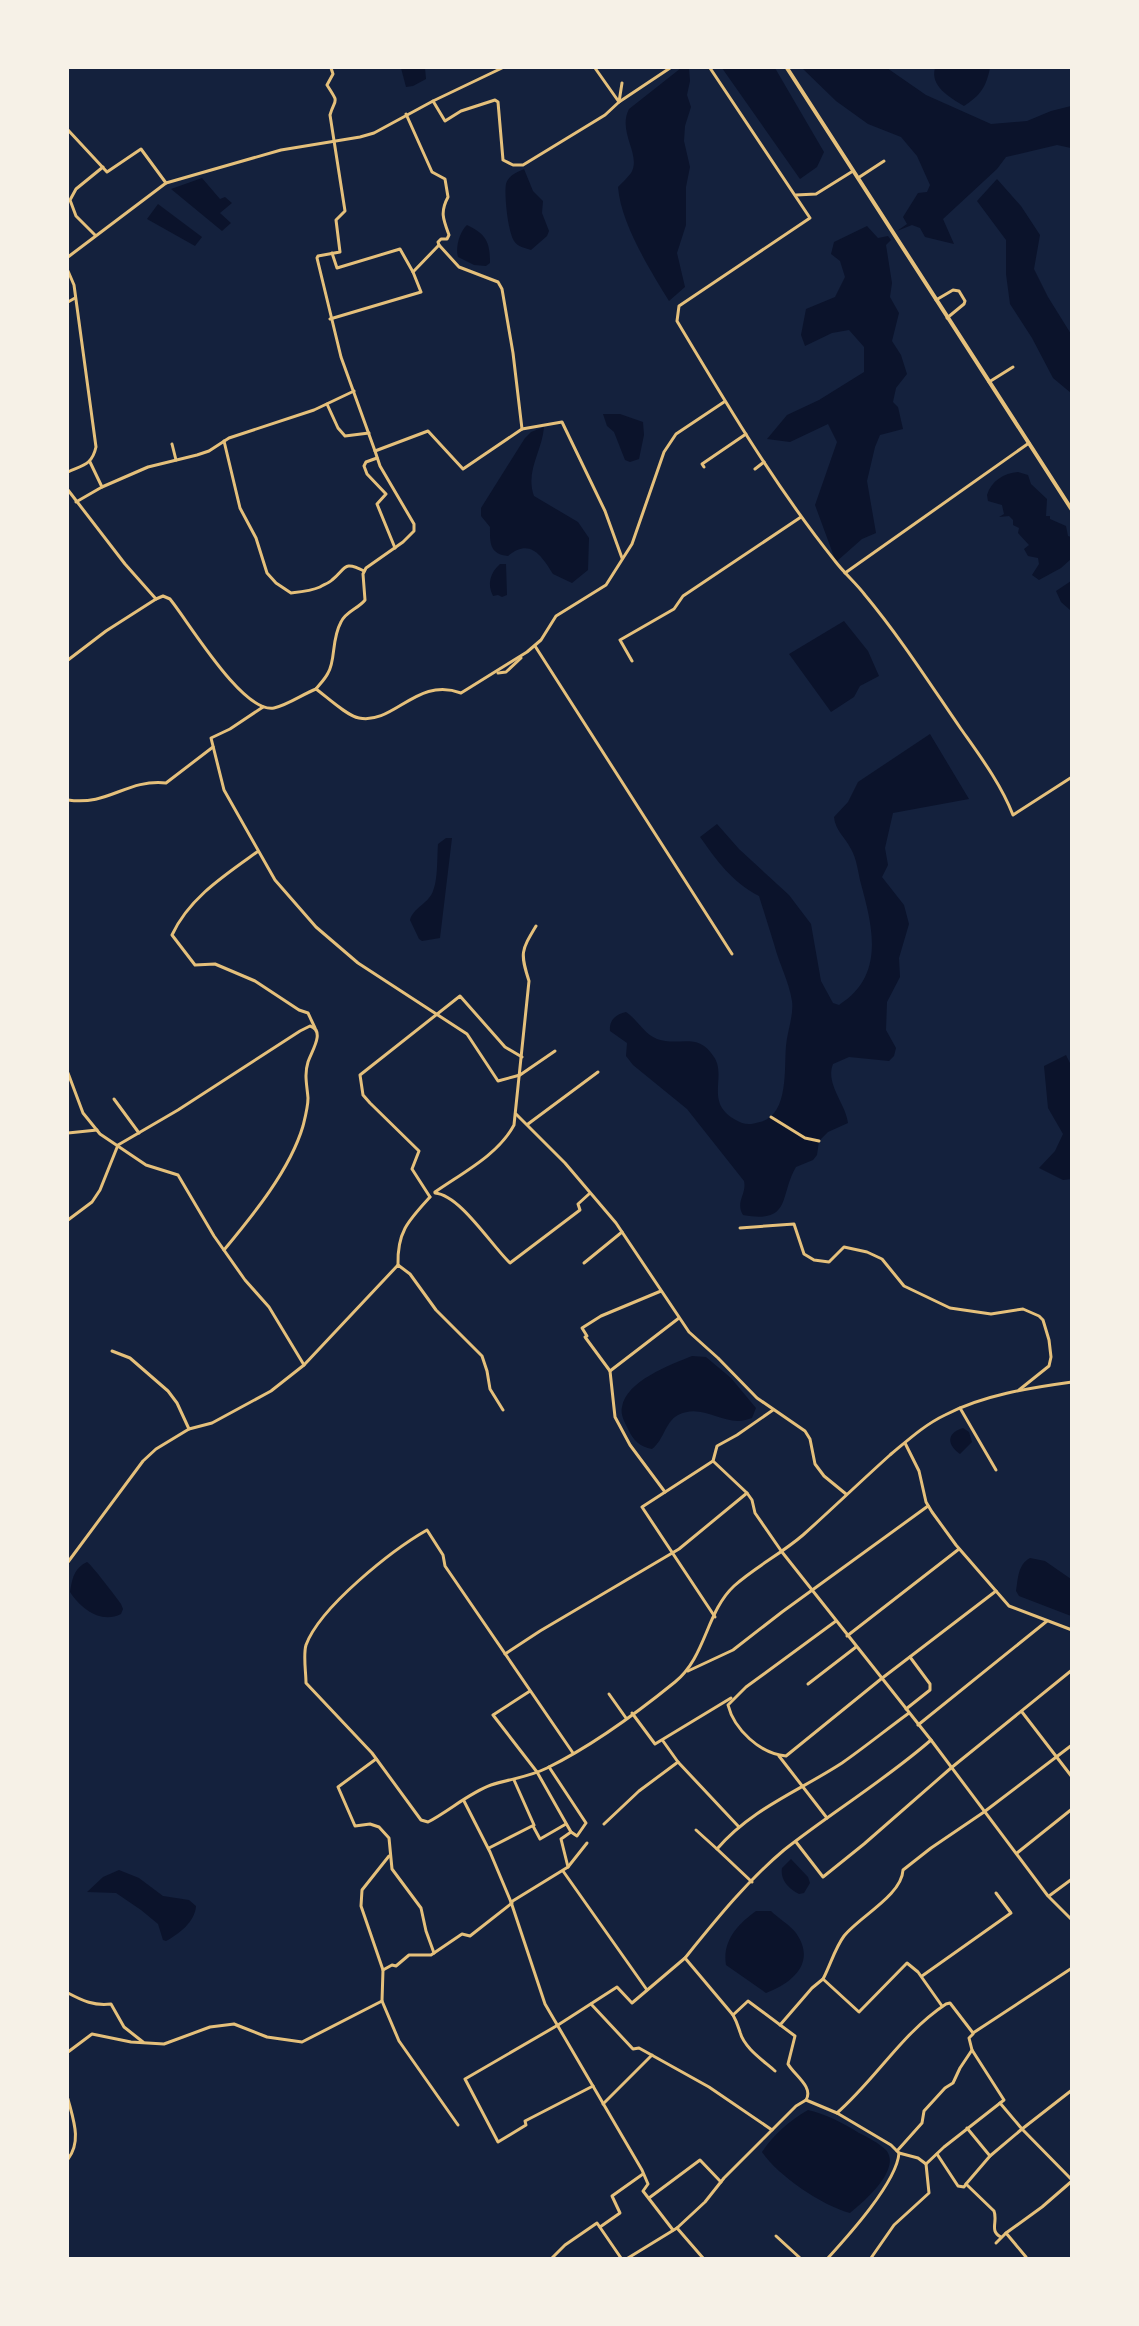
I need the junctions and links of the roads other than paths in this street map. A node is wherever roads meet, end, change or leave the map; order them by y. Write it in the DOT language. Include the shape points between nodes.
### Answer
graph roads {
  1 [pos="331,68"];
  2 [pos="502,68"];
  3 [pos="595,68"];
  4 [pos="670,68"];
  5 [pos="710,68"];
  6 [pos="787,68"];
  7 [pos="622,83"];
  8 [pos="434,101"];
  9 [pos="619,102"];
  10 [pos="406,114"];
  11 [pos="68,130"];
  12 [pos="333,143"];
  13 [pos="884,161"];
  14 [pos="103,167"];
  15 [pos="853,171"];
  16 [pos="858,178"];
  17 [pos="166,183"];
  18 [pos="795,195"];
  19 [pos="95,235"];
  20 [pos="439,245"];
  21 [pos="332,253"];
  22 [pos="68,257"];
  23 [pos="68,271"];
  24 [pos="414,272"];
  25 [pos="75,298"];
  26 [pos="936,300"];
  27 [pos="68,302"];
  28 [pos="947,318"];
  29 [pos="330,319"];
  30 [pos="1013,367"];
  31 [pos="989,382"];
  32 [pos="354,391"];
  33 [pos="724,402"];
  34 [pos="327,404"];
  35 [pos="522,429"];
  36 [pos="369,433"];
  37 [pos="746,434"];
  38 [pos="224,441"];
  39 [pos="1029,443"];
  40 [pos="172,444"];
  41 [pos="375,451"];
  42 [pos="377,458"];
  43 [pos="177,460"];
  44 [pos="90,462"];
  45 [pos="764,462"];
  46 [pos="704,467"];
  47 [pos="755,469"];
  48 [pos="68,472"];
  49 [pos="102,487"];
  50 [pos="68,490"];
  51 [pos="76,502"];
  52 [pos="1071,510"];
  53 [pos="801,516"];
  54 [pos="395,548"];
  55 [pos="623,560"];
  56 [pos="364,572"];
  57 [pos="845,573"];
  58 [pos="156,599"];
  59 [pos="536,645"];
  60 [pos="68,660"];
  61 [pos="632,661"];
  62 [pos="316,689"];
  63 [pos="263,707"];
  64 [pos="213,747"];
  65 [pos="1071,777"];
  66 [pos="68,800"];
  67 [pos="258,852"];
  68 [pos="536,926"];
  69 [pos="732,954"];
  70 [pos="436,1015"];
  71 [pos="315,1028"];
  72 [pos="555,1051"];
  73 [pos="522,1057"];
  74 [pos="598,1072"];
  75 [pos="68,1073"];
  76 [pos="520,1075"];
  77 [pos="114,1099"];
  78 [pos="516,1114"];
  79 [pos="771,1118"];
  80 [pos="528,1124"];
  81 [pos="97,1130"];
  82 [pos="68,1133"];
  83 [pos="139,1133"];
  84 [pos="819,1141"];
  85 [pos="118,1145"];
  86 [pos="435,1192"];
  87 [pos="589,1194"];
  88 [pos="430,1197"];
  89 [pos="68,1220"];
  90 [pos="740,1228"];
  91 [pos="621,1232"];
  92 [pos="224,1250"];
  93 [pos="584,1263"];
  94 [pos="398,1266"];
  95 [pos="662,1291"];
  96 [pos="679,1318"];
  97 [pos="112,1352"];
  98 [pos="304,1365"];
  99 [pos="610,1371"];
  100 [pos="1071,1382"];
  101 [pos="1018,1391"];
  102 [pos="960,1408"];
  103 [pos="503,1410"];
  104 [pos="773,1410"];
  105 [pos="189,1429"];
  106 [pos="904,1443"];
  107 [pos="713,1461"];
  108 [pos="996,1470"];
  109 [pos="665,1492"];
  110 [pos="747,1493"];
  111 [pos="846,1494"];
  112 [pos="928,1506"];
  113 [pos="959,1549"];
  114 [pos="782,1552"];
  115 [pos="673,1553"];
  116 [pos="68,1562"];
  117 [pos="812,1590"];
  118 [pos="996,1591"];
  119 [pos="715,1617"];
  120 [pos="836,1621"];
  121 [pos="1047,1621"];
  122 [pos="1071,1630"];
  123 [pos="847,1636"];
  124 [pos="856,1647"];
  125 [pos="504,1654"];
  126 [pos="910,1656"];
  127 [pos="1071,1670"];
  128 [pos="686,1672"];
  129 [pos="881,1679"];
  130 [pos="808,1684"];
  131 [pos="530,1691"];
  132 [pos="609,1694"];
  133 [pos="733,1697"];
  134 [pos="907,1711"];
  135 [pos="1022,1712"];
  136 [pos="632,1713"];
  137 [pos="626,1718"];
  138 [pos="918,1725"];
  139 [pos="662,1740"];
  140 [pos="931,1740"];
  141 [pos="1071,1745"];
  142 [pos="573,1753"];
  143 [pos="779,1756"];
  144 [pos="1056,1756"];
  145 [pos="376,1759"];
  146 [pos="678,1762"];
  147 [pos="549,1767"];
  148 [pos="951,1768"];
  149 [pos="537,1772"];
  150 [pos="1071,1777"];
  151 [pos="514,1780"];
  152 [pos="802,1785"];
  153 [pos="464,1801"];
  154 [pos="1071,1809"];
  155 [pos="984,1812"];
  156 [pos="828,1819"];
  157 [pos="566,1824"];
  158 [pos="604,1824"];
  159 [pos="533,1826"];
  160 [pos="739,1827"];
  161 [pos="696,1830"];
  162 [pos="571,1832"];
  163 [pos="796,1842"];
  164 [pos="587,1843"];
  165 [pos="488,1848"];
  166 [pos="717,1849"];
  167 [pos="1017,1853"];
  168 [pos="390,1854"];
  169 [pos="568,1868"];
  170 [pos="563,1871"];
  171 [pos="1071,1879"];
  172 [pos="752,1882"];
  173 [pos="996,1893"];
  174 [pos="1048,1896"];
  175 [pos="512,1902"];
  176 [pos="1071,1920"];
  177 [pos="434,1953"];
  178 [pos="685,1958"];
  179 [pos="1071,1968"];
  180 [pos="383,1970"];
  181 [pos="921,1976"];
  182 [pos="823,1979"];
  183 [pos="647,1990"];
  184 [pos="68,1993"];
  185 [pos="382,2001"];
  186 [pos="591,2004"];
  187 [pos="942,2006"];
  188 [pos="733,2015"];
  189 [pos="558,2025"];
  190 [pos="780,2025"];
  191 [pos="973,2033"];
  192 [pos="145,2043"];
  193 [pos="972,2050"];
  194 [pos="68,2052"];
  195 [pos="652,2055"];
  196 [pos="775,2071"];
  197 [pos="592,2086"];
  198 [pos="1071,2090"];
  199 [pos="68,2099"];
  200 [pos="806,2100"];
  201 [pos="1000,2103"];
  202 [pos="603,2104"];
  203 [pos="837,2113"];
  204 [pos="458,2125"];
  205 [pos="967,2128"];
  206 [pos="1022,2129"];
  207 [pos="772,2130"];
  208 [pos="898,2152"];
  209 [pos="937,2154"];
  210 [pos="990,2156"];
  211 [pos="68,2159"];
  212 [pos="926,2164"];
  213 [pos="644,2174"];
  214 [pos="1071,2180"];
  215 [pos="721,2182"];
  216 [pos="966,2184"];
  217 [pos="649,2198"];
  218 [pos="600,2227"];
  219 [pos="675,2229"];
  220 [pos="1006,2233"];
  221 [pos="776,2236"];
  222 [pos="1002,2237"];
  223 [pos="996,2243"];
  224 [pos="1026,2257"];
  225 [pos="552,2259"];
  226 [pos="621,2259"];
  227 [pos="628,2259"];
  228 [pos="703,2259"];
  229 [pos="800,2259"];
  230 [pos="828,2259"];
  231 [pos="871,2259"];
  1 -- 12 [label="street" via="333,74 327,85 337,104 330,116"];
  2 -- 8 [label="street"];
  3 -- 9 [label="street"];
  4 -- 9 [label="street"];
  5 -- 18 [label="street"];
  6 -- 15 [label="street"];
  7 -- 9 [label="street"];
  8 -- 9 [label="street" via="445,121 461,111 498,102 502,160 513,165 523,165 548,151"];
  8 -- 10 [label="street"];
  10 -- 12 [label="street" via="374,133"];
  10 -- 20 [label="street" via="432,172 445,179 448,197 442,209 449,235"];
  11 -- 14 [label="street"];
  12 -- 17 [label="street" via="281,150"];
  12 -- 21 [label="street" via="345,211 336,220 340,252"];
  13 -- 16 [label="street"];
  14 -- 17 [label="street" via="107,172 141,149"];
  14 -- 19 [label="street" via="76,189 70,200 76,216"];
  15 -- 16 [label="street"];
  15 -- 18 [label="street" via="816,194"];
  16 -- 26 [label="street"];
  17 -- 19 [label="street"];
  18 -- 33 [label="street" via="810,218 679,306 677,321"];
  19 -- 22 [label="street"];
  20 -- 24 [label="street"];
  20 -- 35 [label="street" via="459,267 498,282 502,289"];
  21 -- 24 [label="street" via="337,268 400,249"];
  21 -- 29 [label="street" via="317,258"];
  23 -- 25 [label="street"];
  24 -- 29 [label="street" via="420,292"];
  25 -- 27 [label="street"];
  25 -- 44 [label="street" via="96,447"];
  26 -- 28 [label="street"];
  26 -- 28 [label="street" via="953,290 959,291 966,301"];
  28 -- 31 [label="street"];
  29 -- 32 [label="street"];
  30 -- 31 [label="street"];
  31 -- 39 [label="street"];
  32 -- 34 [label="street"];
  32 -- 36 [label="street"];
  33 -- 37 [label="street"];
  33 -- 55 [label="street" via="672,439"];
  34 -- 36 [label="street" via="345,436"];
  34 -- 38 [label="street"];
  35 -- 41 [label="street" via="463,469 428,431"];
  35 -- 55 [label="street" via="562,422 605,511"];
  36 -- 41 [label="street"];
  37 -- 45 [label="street"];
  37 -- 46 [label="street" via="702,464"];
  38 -- 43 [label="street" via="209,451"];
  38 -- 56 [label="street" via="240,508 256,538 267,573 276,583 291,593 316,589 348,566"];
  39 -- 52 [label="street"];
  39 -- 57 [label="street"];
  40 -- 43 [label="street"];
  41 -- 42 [label="street"];
  42 -- 54 [label="street" via="414,524 414,531"];
  42 -- 54 [label="street" via="364,466 386,494 377,504"];
  43 -- 49 [label="street" via="148,467"];
  44 -- 48 [label="street"];
  44 -- 49 [label="street"];
  45 -- 47 [label="street"];
  45 -- 53 [label="street"];
  49 -- 51 [label="street"];
  50 -- 51 [label="street"];
  51 -- 58 [label="street"];
  53 -- 57 [label="street"];
  53 -- 61 [label="street" via="683,596 674,609 620,640"];
  54 -- 56 [label="street"];
  55 -- 59 [label="street" via="606,585 556,616"];
  56 -- 62 [label="street" via="365,600 342,620 332,646 329,673"];
  57 -- 65 [label="street" via="865,595 988,768 1013,815"];
  58 -- 60 [label="street"];
  58 -- 63 [label="street" via="170,599 237,687"];
  59 -- 62 [label="street" via="461,693 446,688 428,690 384,713 365,718 353,716"];
  59 -- 69 [label="street"];
  62 -- 63 [label="street" via="272,709"];
  63 -- 64 [label="street" via="211,738"];
  64 -- 66 [label="street" via="166,783 132,785 102,799"];
  64 -- 67 [label="street" via="224,790"];
  67 -- 70 [label="street" via="275,880 316,927 358,963"];
  67 -- 71 [label="street" via="198,897 178,920 172,935 195,964 215,964 255,981 308,1013"];
  68 -- 73 [label="street" via="523,946 529,981"];
  70 -- 73 [label="street" via="460,996 505,1047"];
  70 -- 76 [label="street" via="467,1035 498,1081"];
  70 -- 88 [label="street" via="360,1075 363,1095 419,1151 412,1169"];
  71 -- 83 [label="street" via="300,1031"];
  71 -- 92 [label="street" via="316,1044 305,1082 308,1100 294,1150 267,1194"];
  72 -- 76 [label="street"];
  73 -- 76 [label="street"];
  74 -- 80 [label="street"];
  75 -- 81 [label="street" via="83,1113"];
  76 -- 78 [label="street"];
  77 -- 83 [label="street"];
  78 -- 80 [label="street"];
  78 -- 86 [label="street" via="507,1137"];
  79 -- 84 [label="street" via="805,1138"];
  80 -- 87 [label="street"];
  81 -- 82 [label="street"];
  81 -- 85 [label="street"];
  83 -- 85 [label="street"];
  85 -- 89 [label="street" via="100,1191"];
  85 -- 92 [label="street" via="146,1165 178,1175"];
  86 -- 87 [label="street" via="457,1204 510,1263 580,1210 578,1204"];
  86 -- 88 [label="street"];
  87 -- 91 [label="street"];
  88 -- 94 [label="street" via="403,1229"];
  90 -- 101 [label="street" via="794,1224 804,1254 814,1260 829,1262 844,1247 867,1252 882,1259 904,1286 950,1308 991,1314 1023,1309 1039,1316 1051,1357 1048,1366"];
  91 -- 93 [label="street"];
  91 -- 95 [label="street"];
  92 -- 98 [label="street" via="269,1307"];
  94 -- 98 [label="street"];
  94 -- 103 [label="street" via="410,1274 436,1310 482,1356 490,1389"];
  95 -- 96 [label="street"];
  95 -- 99 [label="street" via="582,1328"];
  96 -- 99 [label="street"];
  96 -- 104 [label="street" via="689,1332"];
  97 -- 105 [label="street" via="130,1358 168,1391"];
  98 -- 105 [label="street" via="272,1391 212,1423"];
  99 -- 109 [label="street" via="615,1417 630,1445"];
  100 -- 101 [label="street"];
  101 -- 102 [label="street"];
  102 -- 106 [label="street"];
  102 -- 108 [label="street"];
  104 -- 107 [label="street" via="717,1446"];
  104 -- 111 [label="street" via="805,1431 815,1464"];
  105 -- 116 [label="street" via="143,1461"];
  106 -- 111 [label="street"];
  106 -- 112 [label="street" via="919,1471"];
  107 -- 109 [label="street"];
  107 -- 110 [label="street"];
  109 -- 115 [label="street" via="642,1507"];
  110 -- 114 [label="street" via="755,1513"];
  110 -- 115 [label="street"];
  111 -- 114 [label="street"];
  112 -- 113 [label="street"];
  112 -- 117 [label="street"];
  113 -- 118 [label="street"];
  113 -- 123 [label="street"];
  114 -- 117 [label="street"];
  114 -- 119 [label="street" via="733,1587"];
  115 -- 119 [label="street"];
  115 -- 125 [label="street"];
  117 -- 120 [label="street"];
  117 -- 128 [label="street" via="734,1650"];
  118 -- 121 [label="street" via="1009,1606"];
  118 -- 126 [label="street"];
  119 -- 128 [label="street"];
  120 -- 123 [label="street"];
  120 -- 133 [label="street"];
  121 -- 122 [label="street"];
  121 -- 138 [label="street"];
  123 -- 124 [label="street"];
  124 -- 129 [label="street"];
  124 -- 130 [label="street"];
  125 -- 131 [label="street"];
  125 -- 145 [label="street" via="445,1566 443,1555 427,1530 399,1546 349,1590 324,1617 306,1646 306,1683"];
  126 -- 129 [label="street"];
  126 -- 134 [label="street" via="930,1684 930,1690"];
  127 -- 135 [label="street"];
  128 -- 136 [label="street"];
  129 -- 134 [label="street"];
  129 -- 143 [label="street" via="786,1756"];
  131 -- 142 [label="street"];
  131 -- 149 [label="street" via="493,1716"];
  132 -- 137 [label="street"];
  133 -- 139 [label="street"];
  133 -- 143 [label="street" via="728,1704 730,1712 744,1734"];
  134 -- 138 [label="street"];
  134 -- 152 [label="street" via="841,1763"];
  135 -- 144 [label="street"];
  135 -- 148 [label="street"];
  136 -- 137 [label="street"];
  136 -- 139 [label="street" via="655,1744"];
  137 -- 142 [label="street"];
  138 -- 140 [label="street"];
  139 -- 146 [label="street"];
  140 -- 148 [label="street"];
  140 -- 156 [label="street"];
  141 -- 144 [label="street"];
  142 -- 147 [label="street"];
  143 -- 152 [label="street"];
  144 -- 150 [label="street"];
  144 -- 155 [label="street"];
  145 -- 153 [label="street" via="425,1822"];
  145 -- 168 [label="street" via="338,1787 355,1826 379,1827 389,1838"];
  146 -- 158 [label="street"];
  146 -- 160 [label="street"];
  147 -- 149 [label="street"];
  147 -- 162 [label="street" via="586,1823 577,1836"];
  148 -- 155 [label="street"];
  148 -- 163 [label="street" via="823,1877"];
  149 -- 151 [label="street"];
  149 -- 157 [label="street"];
  151 -- 153 [label="street" via="490,1785"];
  151 -- 159 [label="street"];
  152 -- 156 [label="street"];
  152 -- 160 [label="street"];
  153 -- 165 [label="street"];
  154 -- 167 [label="street"];
  155 -- 167 [label="street"];
  155 -- 182 [label="street" via="903,1870 903,1879 890,1894 843,1937"];
  156 -- 163 [label="street"];
  157 -- 159 [label="street" via="540,1839"];
  157 -- 162 [label="street"];
  159 -- 165 [label="street"];
  160 -- 166 [label="street"];
  161 -- 166 [label="street"];
  162 -- 169 [label="street" via="561,1839"];
  163 -- 172 [label="street"];
  164 -- 169 [label="street"];
  165 -- 175 [label="street"];
  166 -- 172 [label="street"];
  167 -- 174 [label="street"];
  168 -- 177 [label="street" via="392,1869 421,1908"];
  168 -- 180 [label="street" via="362,1890 361,1906"];
  169 -- 170 [label="street"];
  170 -- 175 [label="street"];
  170 -- 183 [label="street"];
  171 -- 174 [label="street"];
  172 -- 178 [label="street"];
  173 -- 181 [label="street" via="1011,1913"];
  174 -- 176 [label="street"];
  175 -- 177 [label="street" via="470,1936 462,1934"];
  175 -- 189 [label="street" via="545,2004"];
  177 -- 180 [label="street" via="409,1955 396,1966"];
  178 -- 183 [label="street"];
  178 -- 188 [label="street"];
  179 -- 191 [label="street"];
  180 -- 185 [label="street"];
  181 -- 182 [label="street" via="908,1963 859,2012"];
  181 -- 187 [label="street"];
  182 -- 190 [label="street"];
  183 -- 186 [label="street" via="632,2003 617,1987"];
  184 -- 192 [label="street" via="98,2006 111,2004 124,2027"];
  185 -- 192 [label="street" via="302,2042 267,2037 226,2024 164,2044"];
  185 -- 204 [label="street" via="399,2041"];
  186 -- 189 [label="street"];
  186 -- 195 [label="street" via="633,2049"];
  187 -- 191 [label="street" via="950,2003"];
  187 -- 203 [label="street" via="904,2040"];
  188 -- 190 [label="street" via="747,2001"];
  188 -- 196 [label="street" via="749,2047"];
  189 -- 197 [label="street"];
  189 -- 197 [label="street" via="465,2079 498,2142 526,2125 525,2121"];
  190 -- 200 [label="street" via="795,2036 788,2064 809,2090"];
  191 -- 193 [label="street" via="969,2038"];
  192 -- 194 [label="street" via="92,2034"];
  193 -- 201 [label="street" via="1004,2100"];
  193 -- 208 [label="street" via="953,2083 924,2111 922,2122"];
  195 -- 202 [label="street"];
  195 -- 207 [label="street" via="709,2087"];
  197 -- 202 [label="street"];
  198 -- 206 [label="street"];
  199 -- 211 [label="street" via="76,2129"];
  200 -- 203 [label="street"];
  200 -- 207 [label="street"];
  201 -- 205 [label="street"];
  201 -- 206 [label="street"];
  202 -- 213 [label="street"];
  203 -- 208 [label="street"];
  205 -- 209 [label="street"];
  205 -- 210 [label="street"];
  206 -- 210 [label="street"];
  206 -- 214 [label="street"];
  207 -- 215 [label="street"];
  208 -- 212 [label="street"];
  208 -- 230 [label="street" via="898,2165 888,2183"];
  209 -- 212 [label="street"];
  209 -- 216 [label="street" via="958,2186"];
  210 -- 216 [label="street"];
  212 -- 231 [label="street" via="929,2193 894,2225"];
  213 -- 217 [label="street" via="648,2184 644,2191"];
  213 -- 218 [label="street" via="612,2196 620,2213"];
  214 -- 220 [label="street"];
  215 -- 217 [label="street" via="700,2160"];
  215 -- 219 [label="street"];
  216 -- 222 [label="street" via="994,2211 994,2229"];
  217 -- 219 [label="street"];
  218 -- 225 [label="street" via="597,2223"];
  218 -- 226 [label="street"];
  219 -- 227 [label="street"];
  219 -- 228 [label="street"];
  220 -- 222 [label="street"];
  220 -- 224 [label="street"];
  221 -- 229 [label="street"];
  222 -- 223 [label="street"];
}
